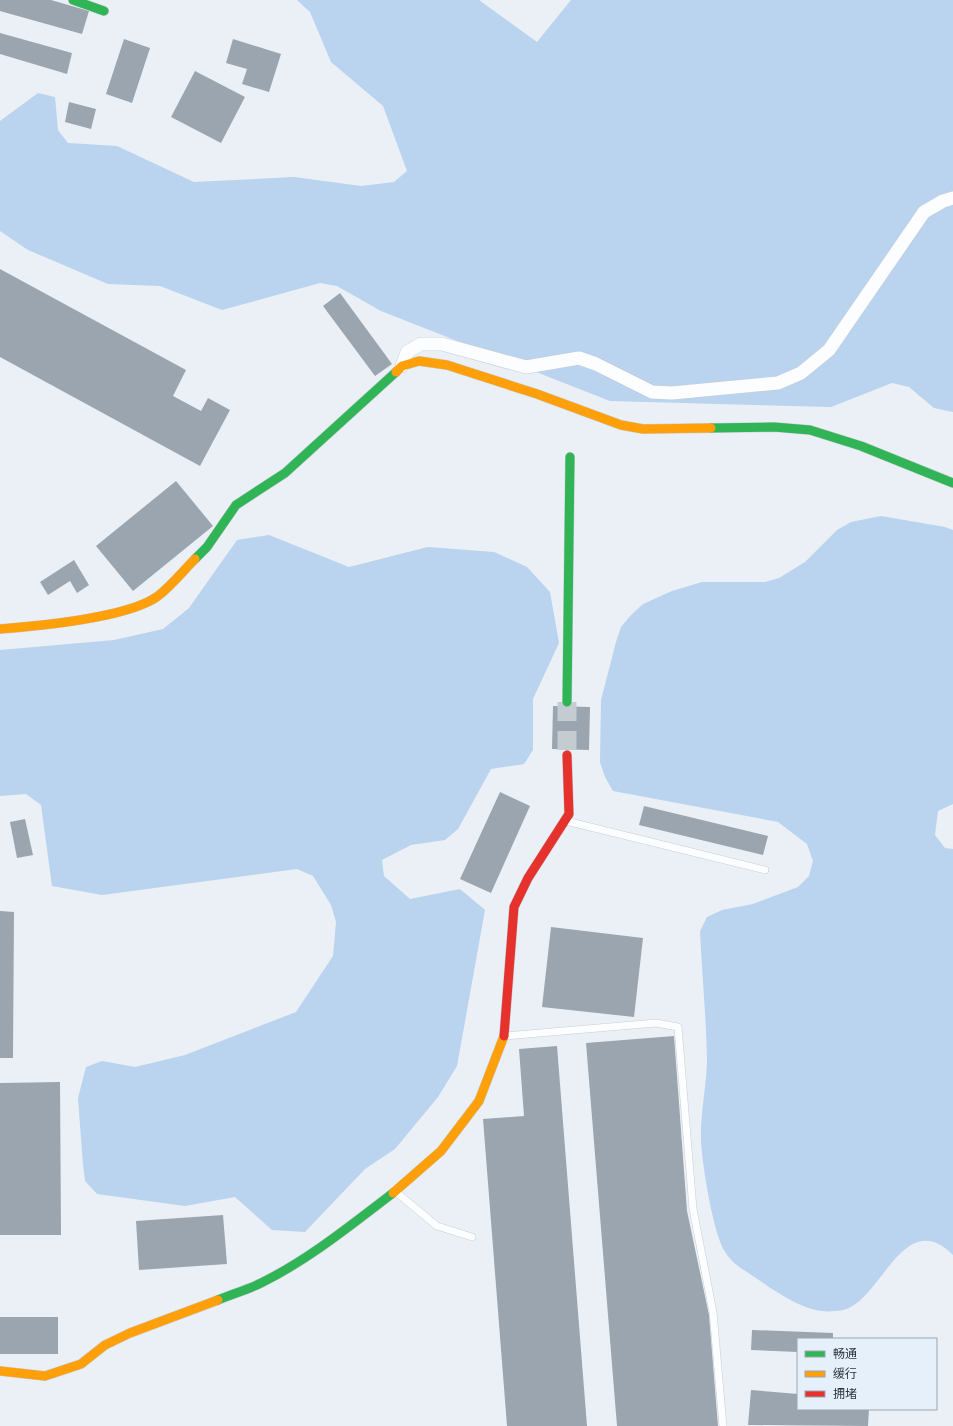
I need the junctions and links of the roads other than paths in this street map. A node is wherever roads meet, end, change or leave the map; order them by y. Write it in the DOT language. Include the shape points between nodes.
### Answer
graph roads {
  1 [pos="73,0"];
  2 [pos="104,10"];
  3 [pos="953,198"];
  4 [pos="402,366"];
  5 [pos="570,457"];
  6 [pos="953,482"];
  7 [pos="0,629"];
  8 [pos="567,702"];
  9 [pos="567,755"];
  10 [pos="564,821"];
  11 [pos="765,870"];
  12 [pos="504,1036"];
  13 [pos="395,1192"];
  14 [pos="472,1237"];
  15 [pos="0,1371"];
  16 [pos="722,1426"];
  1 -- 2 [label="street"];
  3 -- 4 [label="street" via="924,212 829,350 801,373 778,383 672,393 652,392 579,358 526,367 442,344 421,344 407,352"];
  4 -- 6 [label="street" via="419,360 447,365 621,425 643,430 774,427 810,430 861,446"];
  4 -- 7 [label="street" via="285,473 236,505 207,546 158,596 139,606 111,614 30,627"];
  5 -- 8 [label="street"];
  9 -- 10 [label="street" via="568,814"];
  10 -- 11 [label="lane"];
  10 -- 12 [label="street" via="528,878 514,907"];
  12 -- 13 [label="street" via="480,1101 441,1151"];
  12 -- 16 [label="lane" via="656,1023 678,1027 693,1209 713,1312"];
  13 -- 14 [label="lane" via="437,1226"];
  13 -- 15 [label="street" via="286,1270 260,1284 130,1333 106,1345 81,1364 44,1376"];
}
